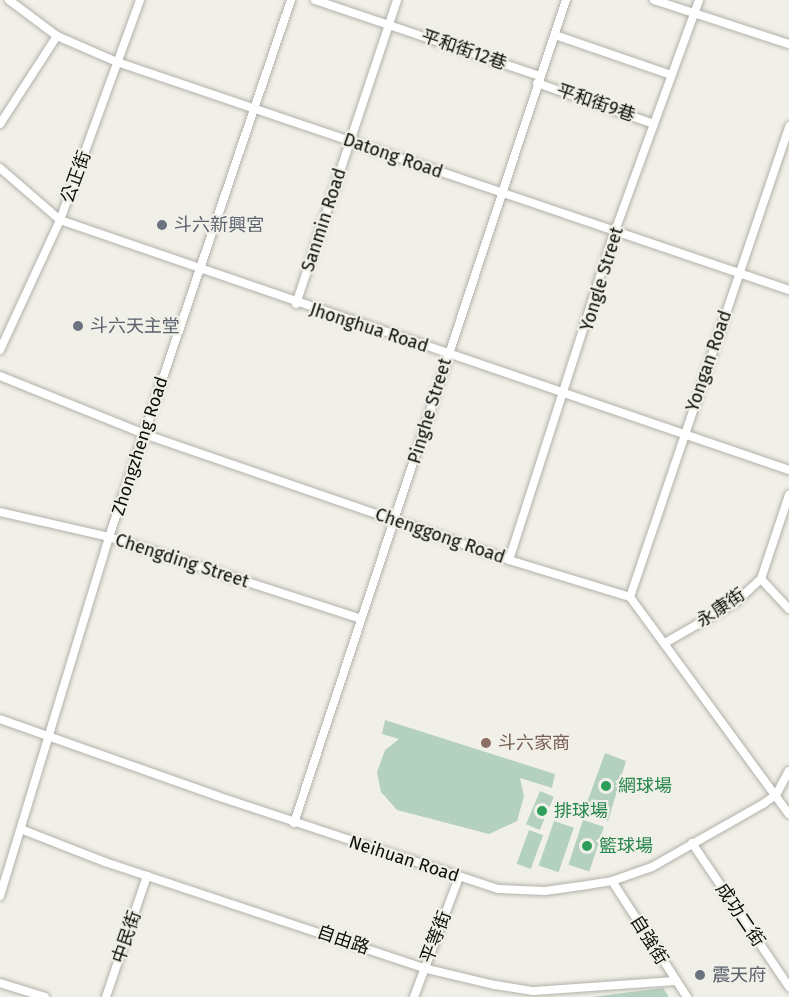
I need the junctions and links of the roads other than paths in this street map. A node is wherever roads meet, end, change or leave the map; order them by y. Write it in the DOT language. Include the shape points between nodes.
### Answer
graph roads {
  1 [pos="9,0"];
  2 [pos="140,0"];
  3 [pos="291,0"];
  4 [pos="315,0"];
  5 [pos="397,0"];
  6 [pos="566,0"];
  7 [pos="654,0"];
  8 [pos="699,0"];
  9 [pos="694,13"];
  10 [pos="389,25"];
  11 [pos="555,35"];
  12 [pos="57,36"];
  13 [pos="789,45"];
  14 [pos="117,62"];
  15 [pos="671,75"];
  16 [pos="538,79"];
  17 [pos="254,108"];
  18 [pos="0,124"];
  19 [pos="654,124"];
  20 [pos="789,126"];
  21 [pos="350,142"];
  22 [pos="0,168"];
  23 [pos="501,193"];
  24 [pos="60,220"];
  25 [pos="615,232"];
  26 [pos="198,270"];
  27 [pos="740,274"];
  28 [pos="789,290"];
  29 [pos="296,304"];
  30 [pos="3,331"];
  31 [pos="0,350"];
  32 [pos="448,354"];
  33 [pos="0,376"];
  34 [pos="563,395"];
  35 [pos="144,434"];
  36 [pos="684,434"];
  37 [pos="789,470"];
  38 [pos="789,495"];
  39 [pos="0,512"];
  40 [pos="393,520"];
  41 [pos="109,537"];
  42 [pos="509,560"];
  43 [pos="760,579"];
  44 [pos="630,597"];
  45 [pos="788,608"];
  46 [pos="361,619"];
  47 [pos="665,643"];
  48 [pos="0,719"];
  49 [pos="49,738"];
  50 [pos="789,771"];
  51 [pos="776,795"];
  52 [pos="789,814"];
  53 [pos="294,823"];
  54 [pos="23,830"];
  55 [pos="692,843"];
  56 [pos="147,876"];
  57 [pos="3,877"];
  58 [pos="459,877"];
  59 [pos="612,881"];
  60 [pos="0,896"];
  61 [pos="423,968"];
  62 [pos="675,981"];
  63 [pos="0,983"];
  64 [pos="789,987"];
  65 [pos="554,994"];
  66 [pos="45,997"];
  67 [pos="106,997"];
  68 [pos="414,997"];
  69 [pos="687,997"];
  1 -- 12 [label="street, Datong Road"];
  2 -- 14 [label="street, 公正街"];
  3 -- 17 [label="street, Zhongzheng Road"];
  4 -- 10 [label="street, 平和街12巷"];
  5 -- 10 [label="street, Sanmin Road"];
  6 -- 11 [label="street, Pinghe Street"];
  7 -- 9 [label="street"];
  8 -- 9 [label="street, Yongle Street"];
  9 -- 13 [label="street"];
  9 -- 15 [label="street, Yongle Street"];
  10 -- 16 [label="street, 平和街12巷"];
  10 -- 21 [label="street, Sanmin Road"];
  11 -- 15 [label="street"];
  11 -- 16 [label="street, Pinghe Street"];
  12 -- 14 [label="street, Datong Road"];
  12 -- 18 [label="street"];
  14 -- 17 [label="street, Datong Road"];
  14 -- 24 [label="street, 公正街"];
  15 -- 19 [label="street, Yongle Street"];
  16 -- 19 [label="street, 平和街9巷"];
  16 -- 23 [label="street, Pinghe Street"];
  17 -- 21 [label="street, Datong Road"];
  17 -- 26 [label="street, Zhongzheng Road"];
  19 -- 25 [label="street, Yongle Street"];
  20 -- 27 [label="street, Yongan Road"];
  21 -- 23 [label="street, Datong Road"];
  21 -- 29 [label="street, Sanmin Road"];
  22 -- 24 [label="street, Jhonghua Road"];
  23 -- 25 [label="street, Datong Road"];
  23 -- 32 [label="street, Pinghe Street"];
  24 -- 26 [label="street, Jhonghua Road"];
  24 -- 30 [label="street, 公正街"];
  25 -- 27 [label="street, Datong Road"];
  25 -- 34 [label="street, Yongle Street"];
  26 -- 29 [label="street, Jhonghua Road"];
  26 -- 35 [label="street, Zhongzheng Road"];
  27 -- 28 [label="street, Datong Road"];
  27 -- 36 [label="street, Yongan Road"];
  29 -- 32 [label="street, Jhonghua Road"];
  30 -- 31 [label="street, 公正街"];
  32 -- 34 [label="street, Jhonghua Road"];
  32 -- 40 [label="street, Pinghe Street"];
  33 -- 35 [label="street, Chenggong Road"];
  34 -- 36 [label="street, Jhonghua Road"];
  34 -- 42 [label="street, Yongle Street"];
  35 -- 40 [label="street, Chenggong Road"];
  35 -- 41 [label="street, Zhongzheng Road"];
  36 -- 37 [label="street, Jhonghua Road"];
  36 -- 44 [label="street, Yongan Road"];
  38 -- 43 [label="street, 永康街"];
  39 -- 41 [label="street, Chengding Street"];
  40 -- 42 [label="street, Chenggong Road"];
  40 -- 46 [label="street, Pinghe Street"];
  41 -- 46 [label="street, Chengding Street"];
  41 -- 49 [label="street, Zhongzheng Road"];
  42 -- 44 [label="street, Chenggong Road"];
  43 -- 45 [label="street"];
  43 -- 47 [label="street, 永康街" via="736,602"];
  44 -- 47 [label="street"];
  46 -- 53 [label="street, Pinghe Street"];
  47 -- 51 [label="street"];
  48 -- 49 [label="street, Neihuan Road"];
  49 -- 53 [label="street, Neihuan Road"];
  49 -- 54 [label="street, Zhongzheng Road"];
  50 -- 51 [label="street"];
  51 -- 52 [label="street"];
  51 -- 55 [label="street, Neihuan Road"];
  53 -- 58 [label="street, Neihuan Road"];
  54 -- 56 [label="street, 自由路"];
  54 -- 57 [label="street, Zhongzheng Road"];
  55 -- 59 [label="street, Neihuan Road" via="652,867"];
  55 -- 64 [label="street, 成功二街"];
  56 -- 61 [label="street, 自由路"];
  56 -- 67 [label="street, 中民街"];
  57 -- 60 [label="street, Zhongzheng Road"];
  58 -- 59 [label="street, Neihuan Road" via="498,889 545,891"];
  58 -- 61 [label="street, 平等街"];
  59 -- 62 [label="street, 自強街"];
  61 -- 65 [label="street, 自由路"];
  61 -- 68 [label="street, 平等街"];
  62 -- 65 [label="street, 自由路"];
  62 -- 69 [label="street, 自強街"];
  63 -- 66 [label="street"];
}
